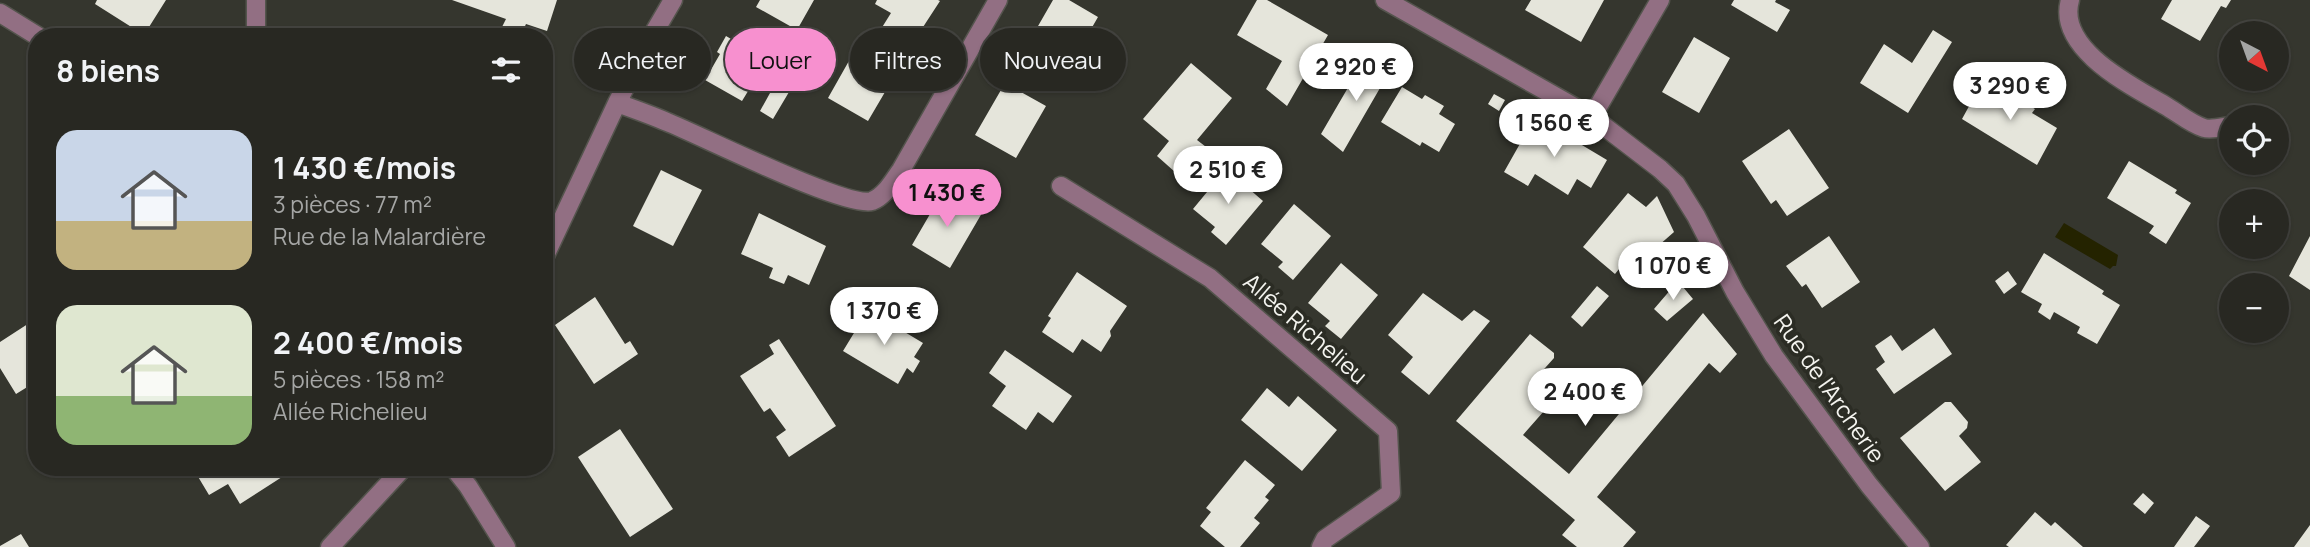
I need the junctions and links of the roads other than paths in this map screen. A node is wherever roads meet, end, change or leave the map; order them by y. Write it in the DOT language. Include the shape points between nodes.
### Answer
graph roads {
  1 [pos="256,0"];
  2 [pos="657,0"];
  3 [pos="673,0"];
  4 [pos="998,0"];
  5 [pos="1385,0"];
  6 [pos="1660,0"];
  7 [pos="2070,0"];
  8 [pos="0,13"];
  9 [pos="256,28"];
  10 [pos="652,28"];
  11 [pos="657,28"];
  12 [pos="28,30"];
  13 [pos="623,91"];
  14 [pos="617,103"];
  15 [pos="1592,117"];
  16 [pos="2219,127"];
  17 [pos="1061,186"];
  18 [pos="553,239"];
  19 [pos="396,476"];
  20 [pos="459,476"];
  21 [pos="330,547"];
  22 [pos="506,547"];
  23 [pos="1321,547"];
  24 [pos="1920,547"];
  1 -- 9 [label="street"];
  2 -- 10 [label="street"];
  3 -- 11 [label="street"];
  4 -- 14 [label="street" via="901,170 882,195 870,201 828,192"];
  5 -- 15 [label="street, Rue de l'Archerie"];
  6 -- 15 [label="street"];
  7 -- 16 [label="street" via="2068,19 2091,57 2206,129"];
  8 -- 12 [label="street"];
  13 -- 14 [label="street"];
  14 -- 18 [label="street"];
  15 -- 24 [label="street, Rue de l'Archerie" via="1676,184 1774,356"];
  17 -- 23 [label="street, Allée Richelieu" via="1210,278 1388,431 1391,493 1325,538"];
  19 -- 21 [label="street"];
  20 -- 22 [label="street"];
}
